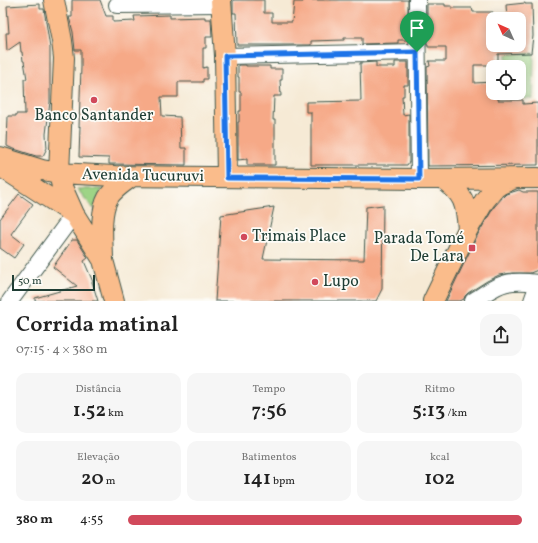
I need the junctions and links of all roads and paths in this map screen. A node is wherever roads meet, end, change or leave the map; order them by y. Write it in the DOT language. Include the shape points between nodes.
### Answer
graph roads {
  1 [pos="54,0"];
  2 [pos="417,0"];
  3 [pos="221,2"];
  4 [pos="116,5"];
  5 [pos="417,52"];
  6 [pos="225,56"];
  7 [pos="0,157"];
  8 [pos="0,166"];
  9 [pos="59,173"];
  10 [pos="131,177"];
  11 [pos="227,178"];
  12 [pos="515,178"];
  13 [pos="538,178"];
  14 [pos="419,179"];
  15 [pos="443,179"];
  16 [pos="74,214"];
  17 [pos="468,229"];
  18 [pos="103,260"];
  19 [pos="538,284"];
  20 [pos="10,301"];
  21 [pos="114,301"];
  22 [pos="433,301"];
  23 [pos="473,301"];
  24 [pos="532,301"];
  1 -- 9 [label="main road" via="64,58"];
  2 -- 5 [label="street"];
  3 -- 4 [label="street"];
  3 -- 6 [label="main road"];
  5 -- 6 [label="street"];
  5 -- 14 [label="street"];
  6 -- 11 [label="main road"];
  7 -- 9 [label="main road, Avenida Tucuruvi"];
  8 -- 16 [label="main road"];
  9 -- 10 [label="main road, Avenida Tucuruvi"];
  9 -- 16 [label="main road"];
  10 -- 11 [label="main road, Avenida Tucuruvi"];
  10 -- 18 [label="main road" via="108,198 103,221"];
  11 -- 14 [label="main road, Avenida Tucuruvi"];
  12 -- 13 [label="main road, Avenida Tucuruvi"];
  12 -- 15 [label="main road, Avenida Tucuruvi"];
  12 -- 17 [label="main road" via="495,188"];
  14 -- 15 [label="main road, Avenida Tucuruvi"];
  15 -- 17 [label="main road" via="457,190 463,200"];
  16 -- 18 [label="main road"];
  16 -- 20 [label="street"];
  17 -- 22 [label="main road"];
  18 -- 21 [label="main road"];
  19 -- 23 [label="street" via="503,284"];
  19 -- 24 [label="street"];
}
